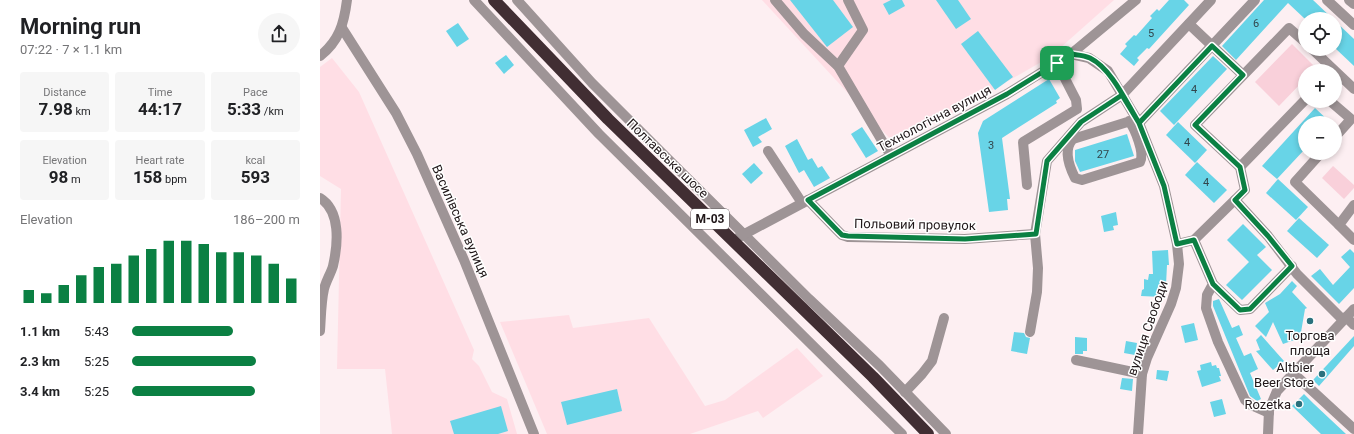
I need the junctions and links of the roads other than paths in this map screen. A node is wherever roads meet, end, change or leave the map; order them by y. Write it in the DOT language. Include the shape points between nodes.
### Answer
graph roads {
  1 [pos="347,0"];
  2 [pos="474,0"];
  3 [pos="494,0"];
  4 [pos="517,0"];
  5 [pos="775,0"];
  6 [pos="848,0"];
  7 [pos="1136,0"];
  8 [pos="1211,0"];
  9 [pos="1255,0"];
  10 [pos="1327,0"];
  11 [pos="1350,0"];
  12 [pos="1354,4"];
  13 [pos="1189,24"];
  14 [pos="1354,25"];
  15 [pos="342,28"];
  16 [pos="1298,36"];
  17 [pos="1212,46"];
  18 [pos="1071,54"];
  19 [pos="320,56"];
  20 [pos="1319,56"];
  21 [pos="1057,63"];
  22 [pos="838,66"];
  23 [pos="1243,75"];
  24 [pos="1354,89"];
  25 [pos="1122,95"];
  26 [pos="1298,107"];
  27 [pos="1339,108"];
  28 [pos="1353,118"];
  29 [pos="1135,121"];
  30 [pos="1342,130"];
  31 [pos="768,151"];
  32 [pos="891,156"];
  33 [pos="1315,160"];
  34 [pos="1240,167"];
  35 [pos="1027,184"];
  36 [pos="320,198"];
  37 [pos="1235,200"];
  38 [pos="805,202"];
  39 [pos="1354,205"];
  40 [pos="1339,225"];
  41 [pos="745,234"];
  42 [pos="1036,234"];
  43 [pos="1194,240"];
  44 [pos="1354,240"];
  45 [pos="733,241"];
  46 [pos="1177,244"];
  47 [pos="1292,266"];
  48 [pos="1213,284"];
  49 [pos="1354,309"];
  50 [pos="944,318"];
  51 [pos="1345,319"];
  52 [pos="1354,325"];
  53 [pos="320,331"];
  54 [pos="1030,332"];
  55 [pos="1076,360"];
  56 [pos="1294,373"];
  57 [pos="1142,374"];
  58 [pos="905,392"];
  59 [pos="1269,413"];
  60 [pos="1354,429"];
  61 [pos="534,434"];
  62 [pos="902,434"];
  63 [pos="928,434"];
  64 [pos="946,434"];
  65 [pos="1138,434"];
  66 [pos="1268,434"];
  1 -- 15 [label="street"];
  2 -- 62 [label="street" via="599,134"];
  3 -- 45 [label="highway, Полтавське шосе / М-03" via="608,119"];
  4 -- 41 [label="street" via="592,82"];
  5 -- 22 [label="street" via="804,34"];
  6 -- 22 [label="street" via="863,30"];
  7 -- 18 [label="street, Технологічна вулиця"];
  8 -- 13 [label="street"];
  9 -- 17 [label="street"];
  10 -- 14 [label="street"];
  11 -- 12 [label="street"];
  13 -- 17 [label="street"];
  13 -- 25 [label="street"];
  15 -- 19 [label="street" via="329,48"];
  15 -- 61 [label="street, Василівська вулиця" via="396,113 417,154 464,260"];
  16 -- 23 [label="street" via="1289,28"];
  17 -- 23 [label="street"];
  17 -- 29 [label="street"];
  18 -- 21 [label="street, Технологічна вулиця"];
  18 -- 25 [label="street, вулиця Свободи" via="1089,58 1108,72"];
  20 -- 24 [label="street"];
  21 -- 32 [label="street, Технологічна вулиця" via="1007,94"];
  21 -- 35 [label="street" via="1076,100 1077,109 1023,142"];
  22 -- 32 [label="street"];
  23 -- 34 [label="street" via="1195,125"];
  25 -- 29 [label="street, вулиця Свободи"];
  25 -- 42 [label="street" via="1081,122 1047,161"];
  26 -- 34 [label="street"];
  27 -- 28 [label="street"];
  28 -- 30 [label="street"];
  29 -- 29 [label="street" via="1134,129 1142,154 1140,162 1082,180 1075,178 1067,151 1071,141 1076,137"];
  29 -- 46 [label="street, вулиця Свободи" via="1164,186"];
  31 -- 38 [label="street, Польовий провулок"];
  32 -- 38 [label="street, Технологічна вулиця"];
  33 -- 40 [label="street" via="1295,182"];
  34 -- 37 [label="street" via="1245,190"];
  36 -- 53 [label="street" via="332,210 336,221 336,246 322,303"];
  37 -- 43 [label="street"];
  37 -- 47 [label="street"];
  38 -- 41 [label="street, Технологічна вулиця"];
  38 -- 42 [label="street, Польовий провулок" via="842,235 848,236 965,239"];
  39 -- 40 [label="street"];
  40 -- 44 [label="street"];
  41 -- 45 [label="street, Технологічна вулиця"];
  41 -- 58 [label="street"];
  42 -- 54 [label="street" via="1037,292"];
  43 -- 46 [label="street"];
  43 -- 48 [label="street"];
  45 -- 63 [label="highway, Полтавське шосе / М-03"];
  46 -- 57 [label="street, вулиця Свободи" via="1179,264 1176,288"];
  47 -- 48 [label="street" via="1250,309 1246,310 1240,310"];
  47 -- 51 [label="street" via="1297,274"];
  48 -- 59 [label="street" via="1207,295 1206,308 1218,342 1244,400"];
  49 -- 51 [label="street"];
  50 -- 58 [label="street" via="932,361"];
  51 -- 52 [label="street"];
  51 -- 56 [label="street"];
  55 -- 57 [label="street"];
  56 -- 59 [label="street" via="1277,391"];
  56 -- 60 [label="street"];
  57 -- 65 [label="street, вулиця Свободи"];
  58 -- 64 [label="street"];
  59 -- 66 [label="street"];
}
